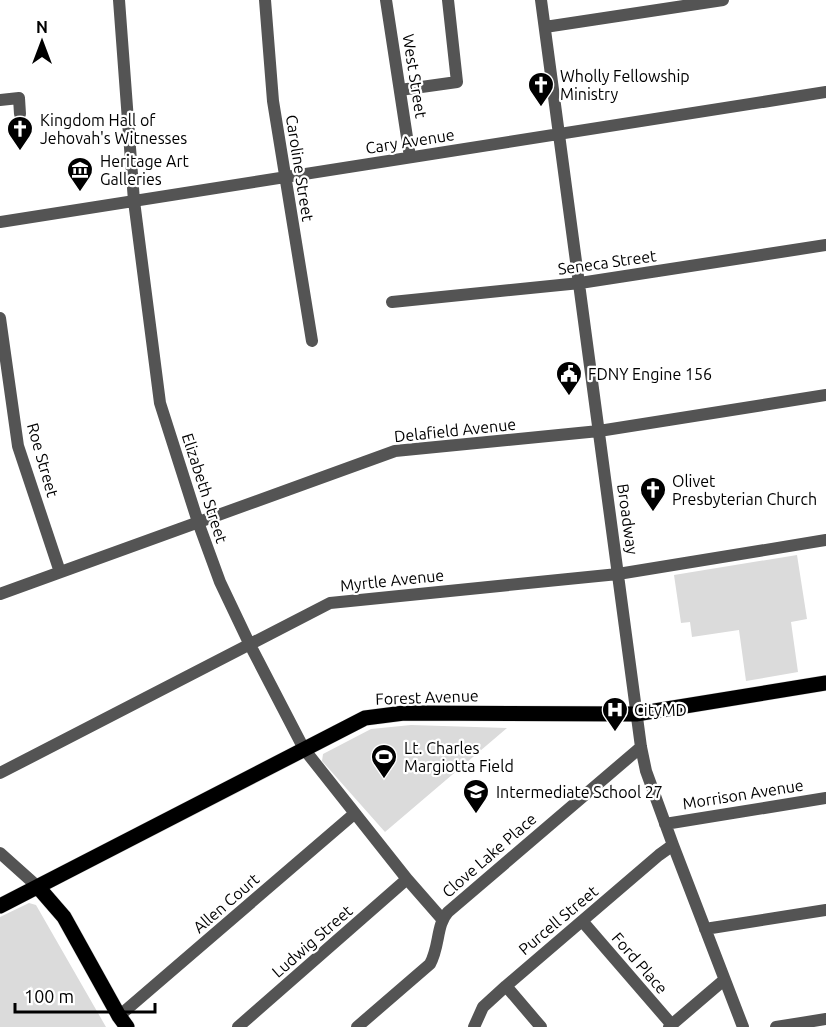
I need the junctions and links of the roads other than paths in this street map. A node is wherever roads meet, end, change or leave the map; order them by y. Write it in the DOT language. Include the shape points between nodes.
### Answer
graph roads {
  1 [pos="119,0"];
  2 [pos="265,0"];
  3 [pos="386,0"];
  4 [pos="448,0"];
  5 [pos="541,0"];
  6 [pos="723,0"];
  7 [pos="545,27"];
  8 [pos="400,90"];
  9 [pos="826,92"];
  10 [pos="0,100"];
  11 [pos="20,114"];
  12 [pos="560,134"];
  13 [pos="410,157"];
  14 [pos="285,178"];
  15 [pos="134,201"];
  16 [pos="0,222"];
  17 [pos="826,245"];
  18 [pos="580,283"];
  19 [pos="392,302"];
  20 [pos="0,318"];
  21 [pos="312,341"];
  22 [pos="826,395"];
  23 [pos="599,431"];
  24 [pos="198,522"];
  25 [pos="826,540"];
  26 [pos="60,572"];
  27 [pos="618,574"];
  28 [pos="0,594"];
  29 [pos="249,643"];
  30 [pos="826,683"];
  31 [pos="636,714"];
  32 [pos="641,747"];
  33 [pos="304,749"];
  34 [pos="0,773"];
  35 [pos="826,798"];
  36 [pos="354,814"];
  37 [pos="665,824"];
  38 [pos="673,845"];
  39 [pos="0,853"];
  40 [pos="407,879"];
  41 [pos="38,887"];
  42 [pos="0,906"];
  43 [pos="826,910"];
  44 [pos="442,919"];
  45 [pos="582,922"];
  46 [pos="705,929"];
  47 [pos="724,980"];
  48 [pos="506,986"];
  49 [pos="826,1019"];
  50 [pos="123,1022"];
  51 [pos="670,1026"];
  52 [pos="238,1027"];
  53 [pos="357,1027"];
  54 [pos="474,1027"];
  55 [pos="541,1027"];
  56 [pos="743,1027"];
  57 [pos="776,1027"];
  1 -- 15 [label="street, Elizabeth Street"];
  2 -- 14 [label="street, Caroline Street" via="273,101"];
  3 -- 8 [label="street, West Street"];
  4 -- 8 [label="street" via="457,82"];
  5 -- 7 [label="street, Broadway"];
  6 -- 7 [label="street"];
  7 -- 12 [label="street, Broadway"];
  8 -- 13 [label="street, West Street"];
  9 -- 12 [label="street, Cary Avenue"];
  10 -- 11 [label="street" via="19,98"];
  12 -- 13 [label="street, Cary Avenue"];
  12 -- 18 [label="street, Broadway"];
  13 -- 14 [label="street, Cary Avenue"];
  14 -- 15 [label="street, Cary Avenue"];
  14 -- 21 [label="street, Caroline Street"];
  15 -- 16 [label="street, Cary Avenue"];
  15 -- 24 [label="street, Elizabeth Street" via="160,403"];
  17 -- 18 [label="street, Seneca Street"];
  18 -- 19 [label="street, Seneca Street"];
  18 -- 23 [label="street, Broadway"];
  20 -- 26 [label="street, Roe Street" via="18,446"];
  22 -- 23 [label="street, Delafield Avenue"];
  23 -- 24 [label="street, Delafield Avenue" via="395,451"];
  23 -- 27 [label="street, Broadway"];
  24 -- 26 [label="street, Delafield Avenue"];
  24 -- 29 [label="street, Elizabeth Street" via="220,582"];
  25 -- 27 [label="street, Myrtle Avenue"];
  26 -- 28 [label="street, Delafield Avenue"];
  27 -- 29 [label="street, Myrtle Avenue" via="330,603"];
  27 -- 31 [label="street, Broadway"];
  29 -- 33 [label="street, Elizabeth Street"];
  29 -- 34 [label="street, Myrtle Avenue"];
  30 -- 31 [label="main road, Forest Avenue"];
  31 -- 32 [label="street, Broadway"];
  31 -- 33 [label="main road, Forest Avenue" via="383,714 365,718"];
  32 -- 37 [label="street, Broadway"];
  32 -- 44 [label="street, Clove Lake Place"];
  33 -- 36 [label="street, Elizabeth Street"];
  33 -- 41 [label="main road, Forest Avenue"];
  35 -- 37 [label="street, Morrison Avenue"];
  36 -- 40 [label="street, Elizabeth Street"];
  36 -- 50 [label="street, Allen Court"];
  37 -- 38 [label="street, Broadway"];
  38 -- 45 [label="street, Purcell Street"];
  38 -- 46 [label="street, Broadway"];
  39 -- 41 [label="street"];
  40 -- 44 [label="street, Elizabeth Street"];
  40 -- 52 [label="street, Ludwig Street"];
  41 -- 42 [label="main road, Forest Avenue"];
  41 -- 50 [label="main road" via="64,917"];
  43 -- 46 [label="street"];
  44 -- 53 [label="street, Clove Lake Place" via="435,955 429,964"];
  45 -- 48 [label="street, Purcell Street"];
  45 -- 51 [label="street, Ford Place"];
  46 -- 47 [label="street, Broadway"];
  47 -- 51 [label="street"];
  47 -- 56 [label="street, Broadway"];
  48 -- 54 [label="street, Purcell Street" via="483,1007"];
  48 -- 55 [label="street"];
  49 -- 57 [label="street"];
}
